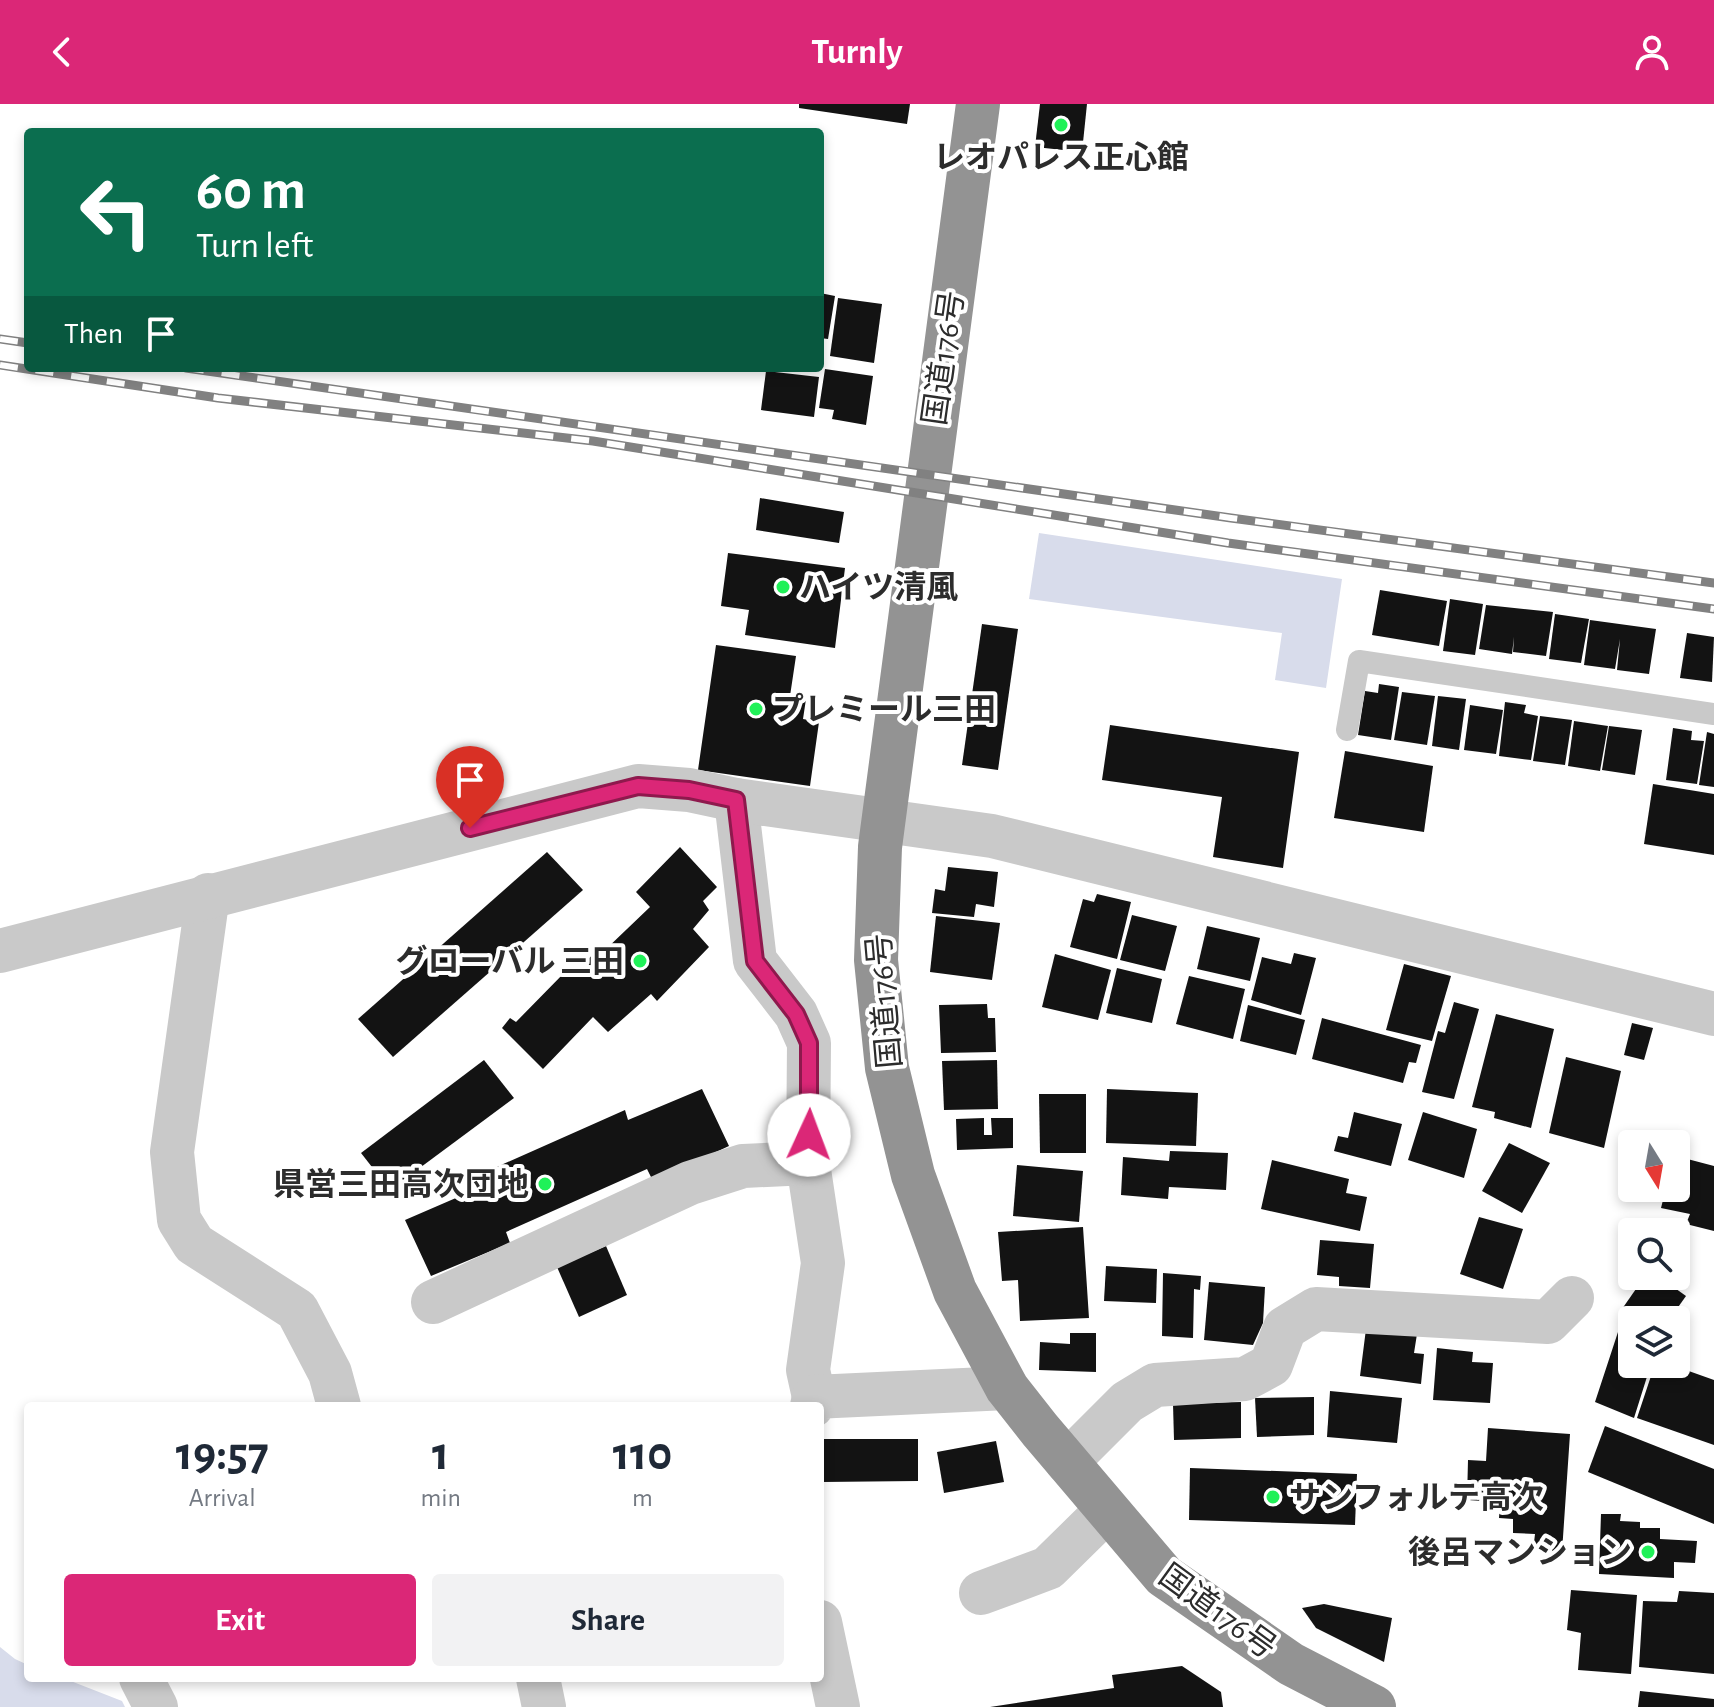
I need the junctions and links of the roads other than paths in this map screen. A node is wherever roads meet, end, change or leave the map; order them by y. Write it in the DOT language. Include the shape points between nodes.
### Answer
graph roads {
  1 [pos="978,104"];
  2 [pos="1714,714"];
  3 [pos="1347,730"];
  4 [pos="736,800"];
  5 [pos="208,895"];
  6 [pos="0,951"];
  7 [pos="1714,1014"];
  8 [pos="808,1163"];
  9 [pos="1572,1298"];
  10 [pos="433,1302"];
  11 [pos="1007,1388"];
  12 [pos="338,1402"];
  13 [pos="813,1402"];
  14 [pos="1067,1462"];
  15 [pos="1107,1510"];
  16 [pos="981,1593"];
  17 [pos="824,1641"];
  18 [pos="143,1682"];
  19 [pos="539,1682"];
  20 [pos="1353,1702"];
  21 [pos="156,1707"];
  22 [pos="544,1707"];
  23 [pos="838,1707"];
  1 -- 11 [label="highway, 国道176号" via="880,847 876,960 887,1068 913,1175 955,1291"];
  2 -- 3 [label="lane" via="1359,661"];
  4 -- 5 [label="street" via="638,786"];
  4 -- 7 [label="street" via="992,836"];
  4 -- 8 [label="street" via="755,961 796,1014 809,1043"];
  5 -- 6 [label="street"];
  5 -- 12 [label="street" via="172,1152 179,1220 194,1244 297,1310 330,1373"];
  8 -- 10 [label="street" via="743,1166 690,1183"];
  8 -- 13 [label="street" via="823,1263 808,1370"];
  9 -- 14 [label="street" via="1548,1322 1316,1309 1285,1328 1271,1365 1245,1379 1155,1385 1127,1402"];
  11 -- 13 [label="street"];
  11 -- 14 [label="highway, 国道176号"];
  14 -- 15 [label="highway, 国道176号"];
  15 -- 16 [label="street" via="1048,1568"];
  15 -- 20 [label="highway, 国道176号" via="1164,1576"];
  17 -- 23 [label="street"];
  18 -- 21 [label="street"];
  19 -- 22 [label="street"];
}
